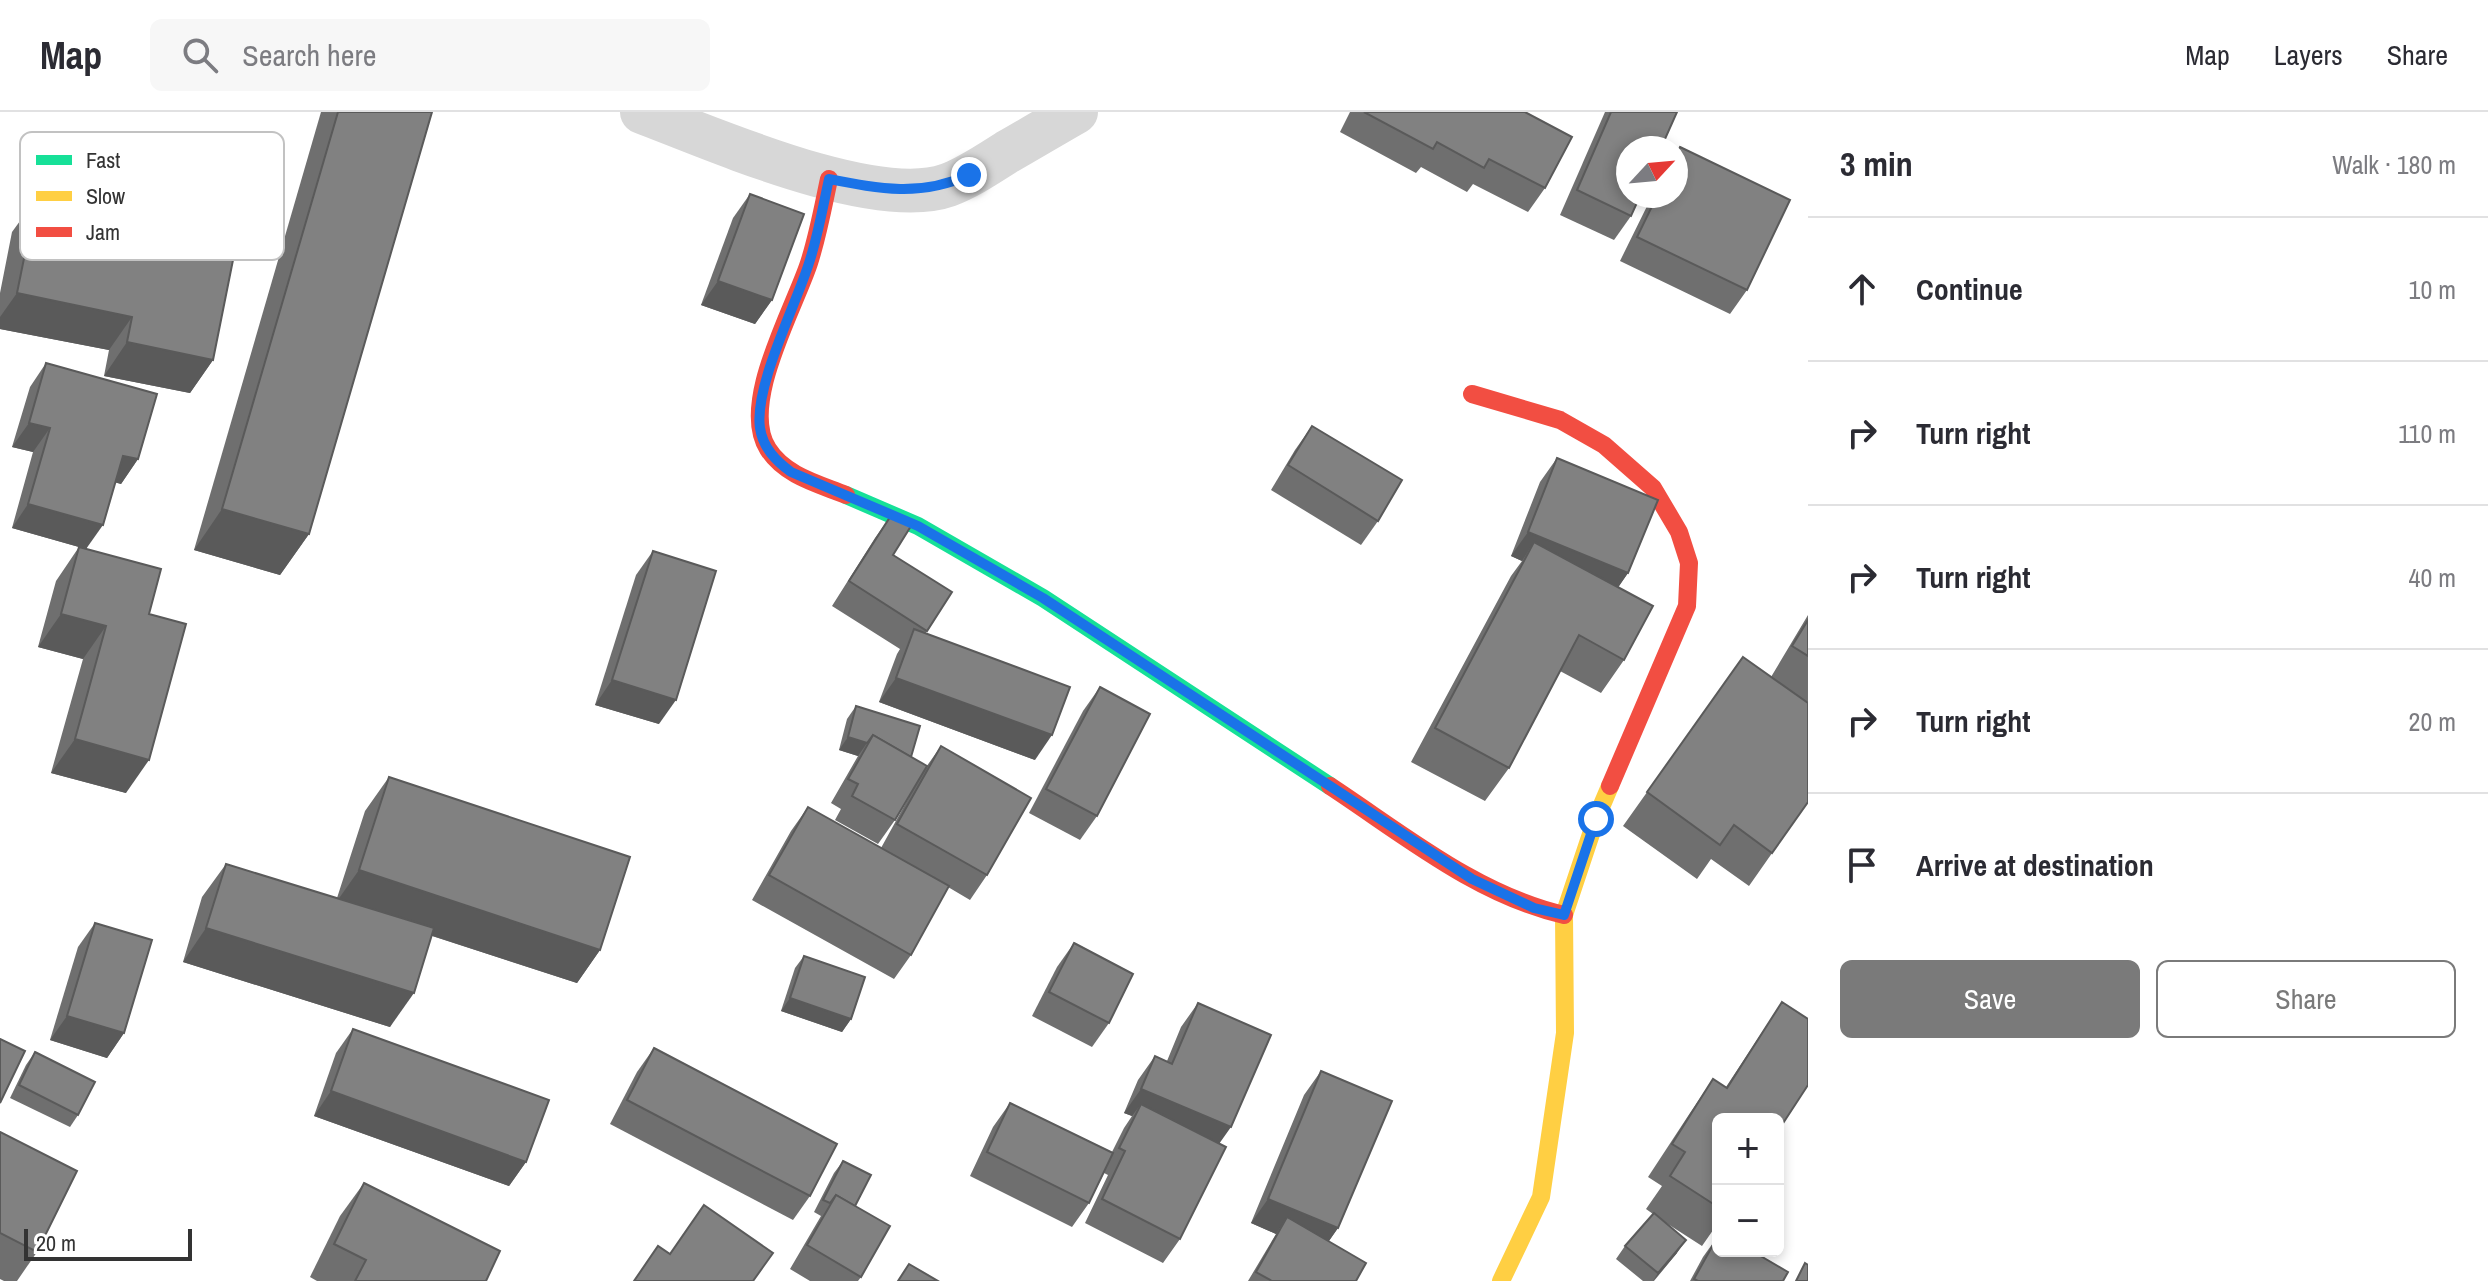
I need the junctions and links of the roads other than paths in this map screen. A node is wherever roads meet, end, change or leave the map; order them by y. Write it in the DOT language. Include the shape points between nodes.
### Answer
graph roads {
  1 [pos="642,112"];
  2 [pos="1076,112"];
  3 [pos="829,179"];
  4 [pos="1472,394"];
  5 [pos="1564,915"];
  6 [pos="1501,1281"];
  1 -- 3 [label="street"];
  2 -- 3 [label="street" via="946,186 920,190"];
  3 -- 5 [label="street" via="809,263 762,395 760,427 776,461 918,526 1043,598 1472,879 1534,908"];
  4 -- 5 [label="street" via="1560,420 1604,445 1653,488 1679,532 1689,563 1687,606 1596,819"];
  5 -- 6 [label="street" via="1565,1033 1541,1197"];
}
